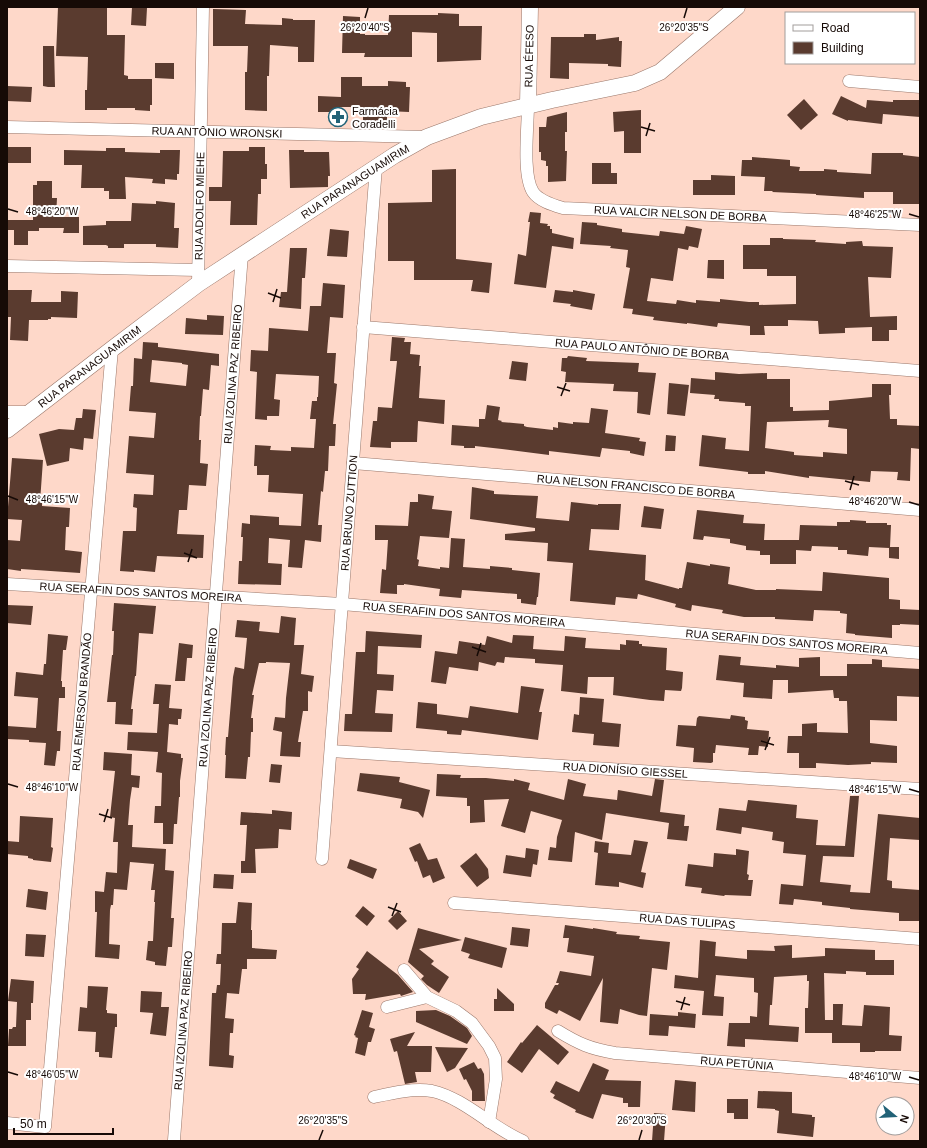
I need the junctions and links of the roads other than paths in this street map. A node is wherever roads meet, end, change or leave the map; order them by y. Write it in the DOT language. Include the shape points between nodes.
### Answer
graph roads {
  1 [pos="203,7"];
  2 [pos="530,7"];
  3 [pos="737,7"];
  4 [pos="850,81"];
  5 [pos="920,87"];
  6 [pos="528,105"];
  7 [pos="7,127"];
  8 [pos="201,132"];
  9 [pos="427,137"];
  10 [pos="376,167"];
  11 [pos="920,225"];
  12 [pos="242,254"];
  13 [pos="7,266"];
  14 [pos="198,277"];
  15 [pos="363,328"];
  16 [pos="112,349"];
  17 [pos="920,371"];
  18 [pos="7,412"];
  19 [pos="30,412"];
  20 [pos="7,430"];
  21 [pos="353,463"];
  22 [pos="920,510"];
  23 [pos="7,584"];
  24 [pos="91,589"];
  25 [pos="216,597"];
  26 [pos="342,604"];
  27 [pos="920,654"];
  28 [pos="331,751"];
  29 [pos="920,788"];
  30 [pos="322,859"];
  31 [pos="454,903"];
  32 [pos="920,939"];
  33 [pos="404,970"];
  34 [pos="427,997"];
  35 [pos="387,1008"];
  36 [pos="558,1031"];
  37 [pos="920,1078"];
  38 [pos="374,1097"];
  39 [pos="489,1122"];
  40 [pos="7,1123"];
  41 [pos="174,1140"];
  42 [pos="523,1141"];
  1 -- 8 [label="street, RUA ADOLFO MIEHE"];
  2 -- 6 [label="street, RUA ÉFESO"];
  3 -- 6 [label="street, RUA PARANAGUAMIRIM" via="660,72 635,83"];
  4 -- 5 [label="street"];
  6 -- 9 [label="street, RUA PARANAGUAMIRIM" via="481,117"];
  6 -- 11 [label="street, RUA VALCIR NELSON DE BORBA" via="528,182 534,194 548,203 563,208"];
  7 -- 8 [label="street, RUA ANTÔNIO WRONSKI"];
  8 -- 9 [label="street, RUA ANTÔNIO WRONSKI"];
  8 -- 14 [label="street, RUA ADOLFO MIEHE"];
  9 -- 10 [label="street, RUA PARANAGUAMIRIM"];
  10 -- 12 [label="street, RUA PARANAGUAMIRIM"];
  10 -- 15 [label="street, RUA BRUNO ZUTTION"];
  12 -- 14 [label="street, RUA PARANAGUAMIRIM"];
  12 -- 25 [label="street, RUA IZOLINA PAZ RIBEIRO"];
  13 -- 14 [label="street"];
  14 -- 16 [label="street, RUA PARANAGUAMIRIM"];
  15 -- 17 [label="street, RUA PAULO ANTÔNIO DE BORBA"];
  15 -- 21 [label="street, RUA BRUNO ZUTTION"];
  16 -- 19 [label="street, RUA PARANAGUAMIRIM"];
  16 -- 24 [label="street, RUA EMERSON BRANDÃO"];
  18 -- 19 [label="street"];
  19 -- 20 [label="street, RUA PARANAGUAMIRIM"];
  21 -- 22 [label="street, RUA NELSON FRANCISCO DE BORBA"];
  21 -- 26 [label="street, RUA BRUNO ZUTTION"];
  23 -- 24 [label="street, RUA SERAFIN DOS SANTOS MOREIRA"];
  24 -- 25 [label="street, RUA SERAFIN DOS SANTOS MOREIRA"];
  24 -- 40 [label="street, RUA EMERSON BRANDÃO" via="45,1127"];
  25 -- 26 [label="street, RUA SERAFIN DOS SANTOS MOREIRA"];
  25 -- 41 [label="street, RUA IZOLINA PAZ RIBEIRO"];
  26 -- 27 [label="street, RUA SERAFIN DOS SANTOS MOREIRA"];
  26 -- 28 [label="street, RUA BRUNO ZUTTION"];
  28 -- 29 [label="street, RUA DIONÍSIO GIESSEL"];
  28 -- 30 [label="street, RUA BRUNO ZUTTION"];
  31 -- 32 [label="street, RUA DAS TULIPAS"];
  33 -- 34 [label="street"];
  34 -- 35 [label="street"];
  34 -- 39 [label="street" via="456,1011 472,1023 495,1058 496,1079"];
  36 -- 37 [label="street, RUA PETÚNIA" via="589,1048 615,1054"];
  38 -- 39 [label="street" via="431,1091 451,1098"];
  39 -- 42 [label="street"];
}
